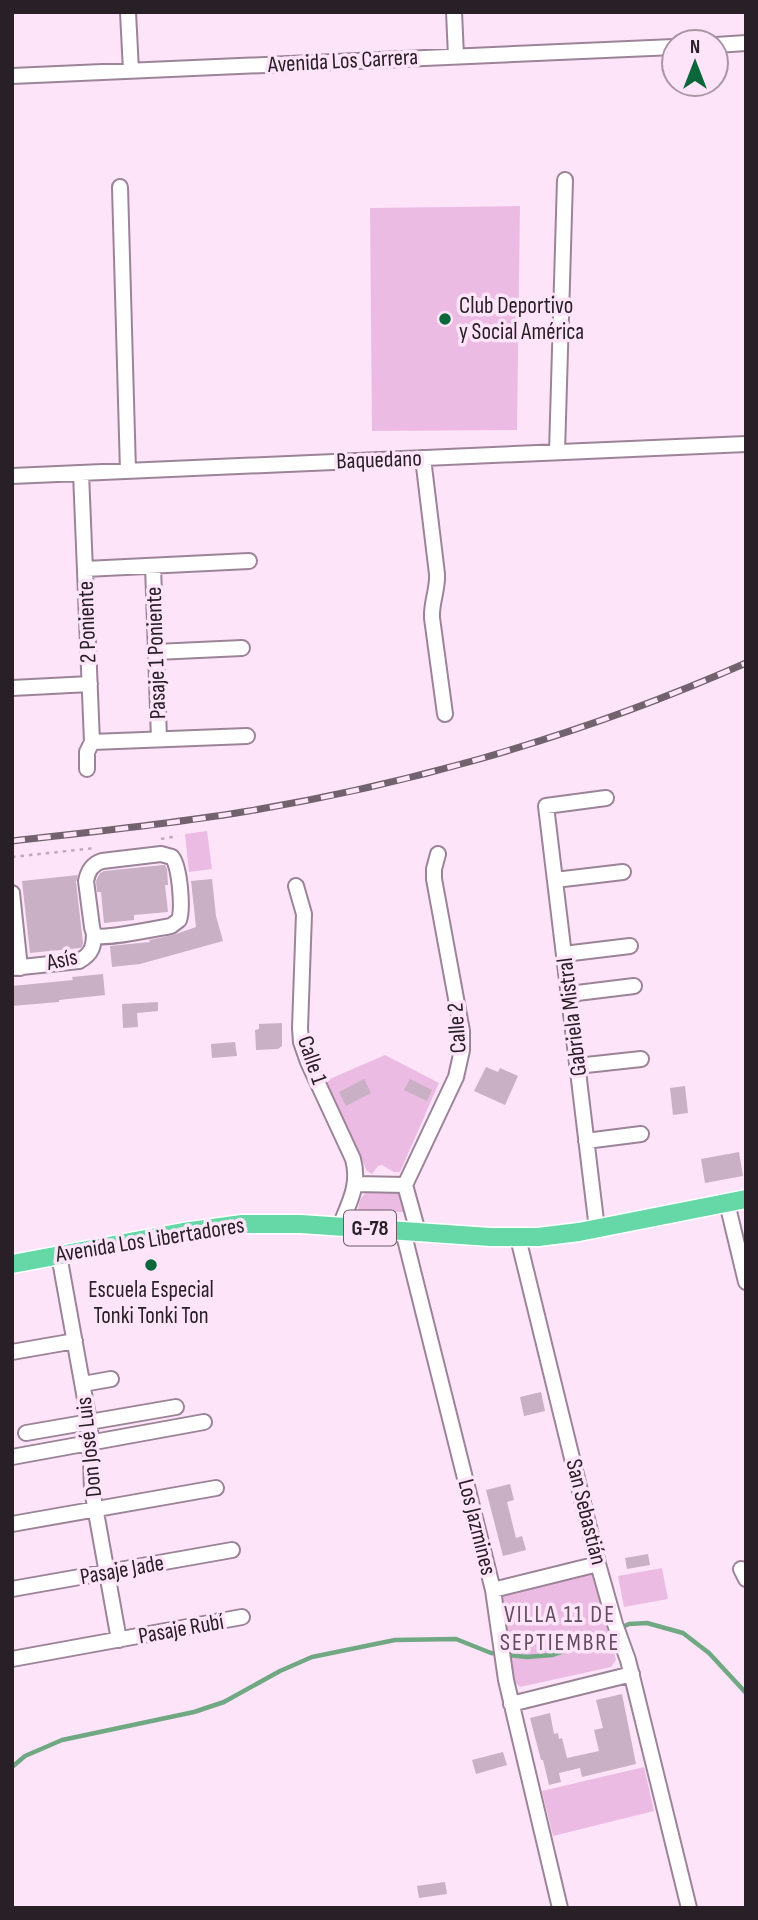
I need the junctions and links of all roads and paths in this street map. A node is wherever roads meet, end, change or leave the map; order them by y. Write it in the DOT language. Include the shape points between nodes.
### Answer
graph roads {
  1 [pos="128,12"];
  2 [pos="454,12"];
  3 [pos="660,48"];
  4 [pos="456,57"];
  5 [pos="131,71"];
  6 [pos="12,76"];
  7 [pos="565,180"];
  8 [pos="120,187"];
  9 [pos="746,444"];
  10 [pos="557,452"];
  11 [pos="423,458"];
  12 [pos="128,471"];
  13 [pos="81,473"];
  14 [pos="12,476"];
  15 [pos="248,561"];
  16 [pos="153,566"];
  17 [pos="85,569"];
  18 [pos="242,648"];
  19 [pos="156,652"];
  20 [pos="90,684"];
  21 [pos="12,688"];
  22 [pos="445,714"];
  23 [pos="247,736"];
  24 [pos="159,739"];
  25 [pos="92,742"];
  26 [pos="87,769"];
  27 [pos="606,799"];
  28 [pos="438,854"];
  29 [pos="622,872"];
  30 [pos="555,880"];
  31 [pos="296,886"];
  32 [pos="12,893"];
  33 [pos="94,933"];
  34 [pos="630,946"];
  35 [pos="564,954"];
  36 [pos="16,968"];
  37 [pos="634,986"];
  38 [pos="569,994"];
  39 [pos="641,1059"];
  40 [pos="577,1066"];
  41 [pos="641,1134"];
  42 [pos="586,1141"];
  43 [pos="356,1184"];
  44 [pos="405,1185"];
  45 [pos="746,1199"];
  46 [pos="727,1203"];
  47 [pos="340,1226"];
  48 [pos="597,1229"];
  49 [pos="410,1231"];
  50 [pos="518,1238"];
  51 [pos="59,1255"];
  52 [pos="12,1264"];
  53 [pos="746,1282"];
  54 [pos="75,1341"];
  55 [pos="12,1352"];
  56 [pos="111,1379"];
  57 [pos="83,1384"];
  58 [pos="176,1407"];
  59 [pos="89,1422"];
  60 [pos="204,1422"];
  61 [pos="26,1433"];
  62 [pos="90,1443"];
  63 [pos="12,1457"];
  64 [pos="216,1488"];
  65 [pos="95,1510"];
  66 [pos="12,1524"];
  67 [pos="232,1550"];
  68 [pos="598,1564"];
  69 [pos="107,1572"];
  70 [pos="12,1589"];
  71 [pos="492,1590"];
  72 [pos="242,1618"];
  73 [pos="119,1640"];
  74 [pos="12,1660"];
  75 [pos="632,1674"];
  76 [pos="511,1704"];
  77 [pos="560,1908"];
  78 [pos="689,1908"];
  1 -- 5 [label="street"];
  2 -- 4 [label="street"];
  3 -- 4 [label="street, Avenida Los Carrera"];
  4 -- 5 [label="street, Avenida Los Carrera"];
  5 -- 6 [label="street, Avenida Los Carrera"];
  7 -- 10 [label="street"];
  8 -- 12 [label="street"];
  9 -- 10 [label="street, Baquedano"];
  10 -- 11 [label="street, Baquedano"];
  11 -- 12 [label="street, Baquedano"];
  11 -- 22 [label="street" via="437,574 432,618"];
  12 -- 13 [label="street, Baquedano"];
  13 -- 14 [label="street, Baquedano"];
  13 -- 17 [label="street, 2 Poniente"];
  15 -- 16 [label="street"];
  16 -- 17 [label="street"];
  16 -- 19 [label="street, Pasaje 1 Poniente"];
  17 -- 20 [label="street, 2 Poniente"];
  18 -- 19 [label="street"];
  19 -- 24 [label="street, Pasaje 1 Poniente"];
  20 -- 21 [label="street"];
  20 -- 25 [label="street, 2 Poniente"];
  23 -- 24 [label="street"];
  24 -- 25 [label="street"];
  25 -- 26 [label="street, 2 Poniente"];
  27 -- 30 [label="street, Gabriela Mistral" via="546,806"];
  28 -- 44 [label="street, Calle 2" via="434,880 462,1051 456,1077"];
  29 -- 30 [label="street"];
  30 -- 35 [label="street, Gabriela Mistral"];
  31 -- 43 [label="street, Calle 1" via="304,914 301,1042 353,1159"];
  32 -- 36 [label="street"];
  33 -- 33 [label="street" via="86,881 93,865 161,854 175,860 181,912 176,924 110,936"];
  33 -- 36 [label="street, Asís" via="94,946 79,961"];
  34 -- 35 [label="street"];
  35 -- 38 [label="street, Gabriela Mistral"];
  37 -- 38 [label="street"];
  38 -- 40 [label="street, Gabriela Mistral"];
  39 -- 40 [label="street"];
  40 -- 42 [label="street, Gabriela Mistral"];
  41 -- 42 [label="street"];
  42 -- 48 [label="street, Gabriela Mistral"];
  43 -- 44 [label="street"];
  43 -- 47 [label="street"];
  44 -- 49 [label="street"];
  45 -- 46 [label="main road, Avenida Los Libertadores / G-78"];
  46 -- 48 [label="main road, Avenida Los Libertadores / G-78"];
  46 -- 53 [label="street"];
  47 -- 49 [label="main road, Avenida Los Libertadores / G-78"];
  47 -- 51 [label="main road, Avenida Los Libertadores / G-78" via="232,1224"];
  48 -- 50 [label="main road, Avenida Los Libertadores / G-78"];
  49 -- 50 [label="main road, Avenida Los Libertadores / G-78"];
  49 -- 71 [label="street, Los Jazmines"];
  50 -- 68 [label="street, San Sebastián"];
  51 -- 52 [label="main road, Avenida Los Libertadores / G-78"];
  51 -- 54 [label="street, Don José Luis"];
  54 -- 55 [label="street"];
  54 -- 57 [label="street, Don José Luis"];
  56 -- 57 [label="street"];
  57 -- 59 [label="street, Don José Luis"];
  58 -- 59 [label="street"];
  59 -- 61 [label="street"];
  59 -- 62 [label="street, Don José Luis"];
  60 -- 62 [label="street"];
  62 -- 63 [label="street"];
  62 -- 65 [label="street, Don José Luis"];
  64 -- 65 [label="street"];
  65 -- 66 [label="street"];
  65 -- 69 [label="street, Don José Luis"];
  67 -- 69 [label="street, Pasaje Jade"];
  68 -- 71 [label="street"];
  68 -- 75 [label="street, San Sebastián"];
  69 -- 70 [label="street, Pasaje Jade"];
  69 -- 73 [label="street, Don José Luis"];
  71 -- 76 [label="street, Los Jazmines"];
  72 -- 73 [label="street, Pasaje Rubí"];
  73 -- 74 [label="street, Pasaje Rubí"];
  75 -- 76 [label="street"];
  75 -- 78 [label="street, San Sebastián"];
  76 -- 77 [label="street, Los Jazmines"];
}
